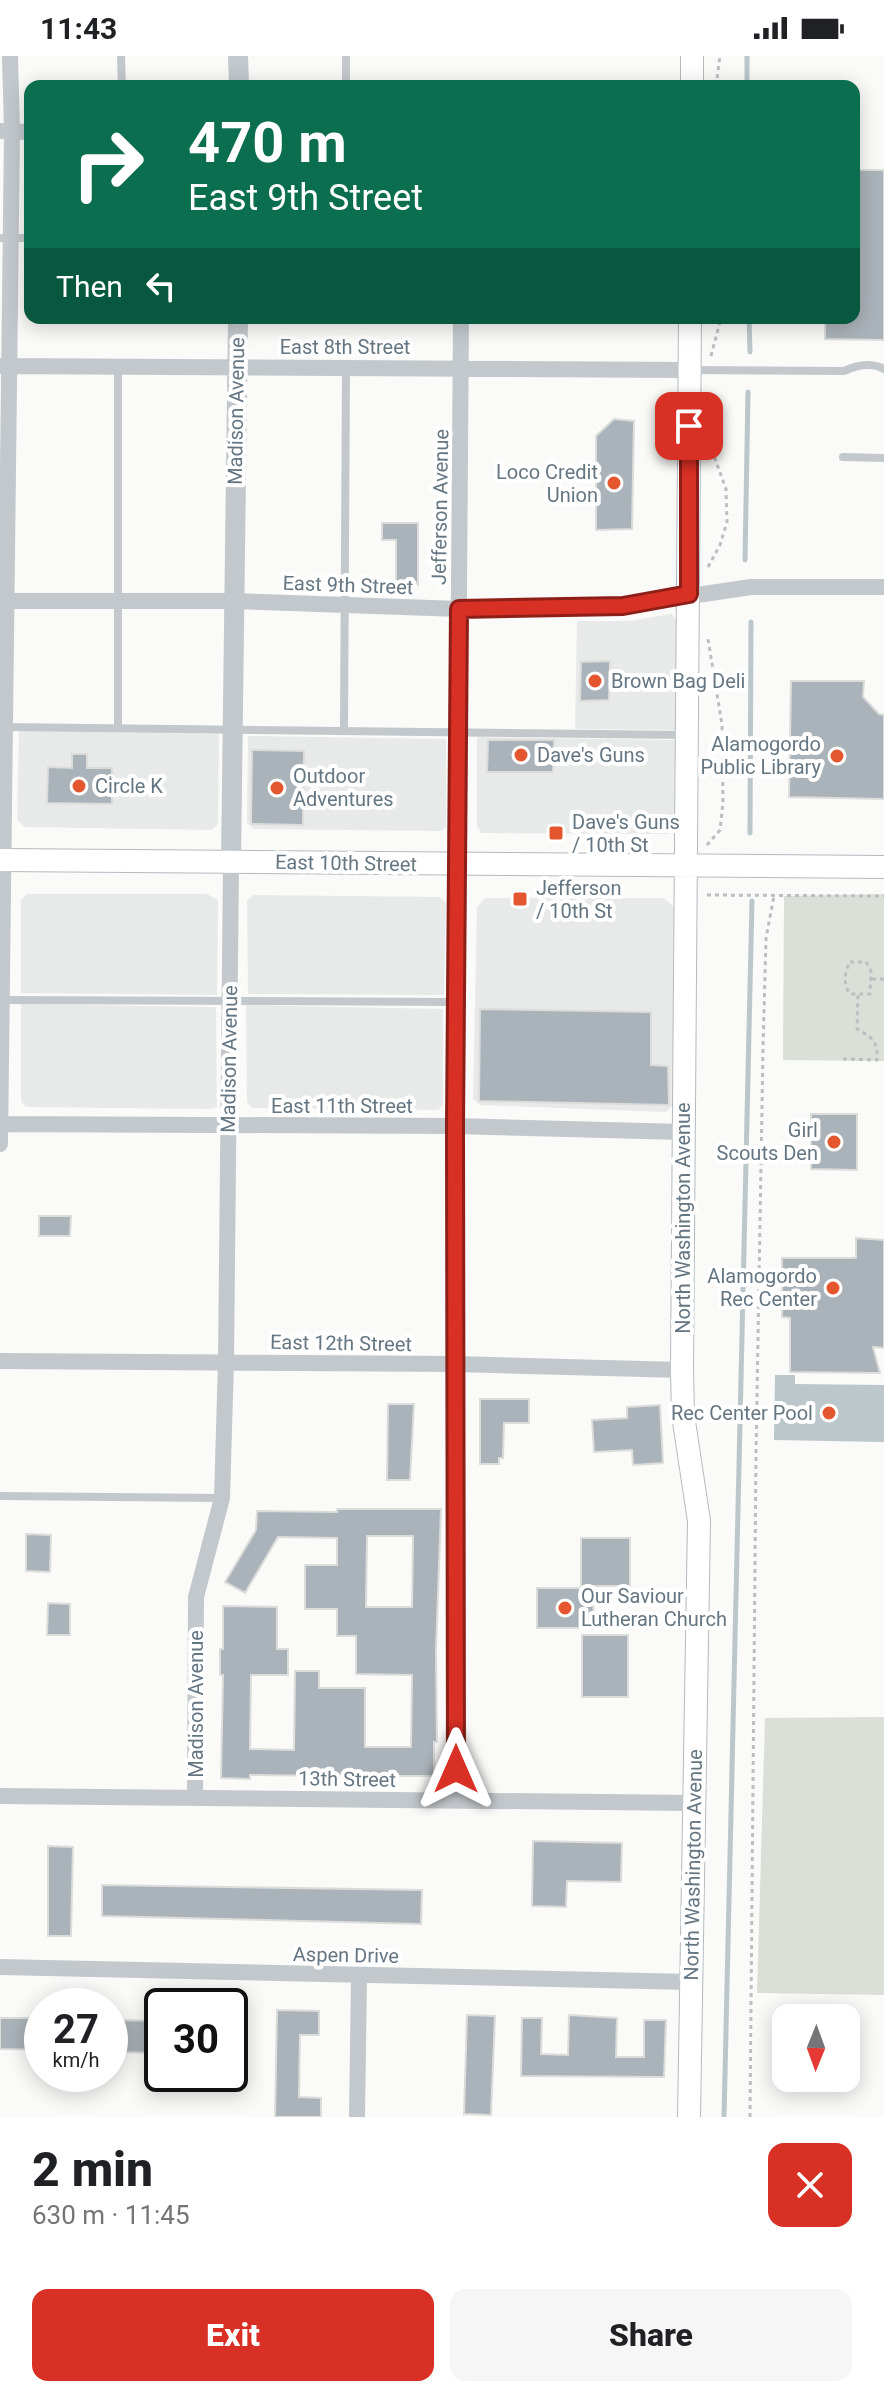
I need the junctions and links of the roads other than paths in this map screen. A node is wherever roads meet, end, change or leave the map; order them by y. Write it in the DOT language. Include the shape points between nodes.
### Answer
graph roads {
  1 [pos="10,56"];
  2 [pos="121,56"];
  3 [pos="238,56"];
  4 [pos="346,56"];
  5 [pos="692,56"];
  6 [pos="122,80"];
  7 [pos="239,80"];
  8 [pos="346,80"];
  9 [pos="692,80"];
  10 [pos="6,131"];
  11 [pos="5,238"];
  12 [pos="238,324"];
  13 [pos="461,324"];
  14 [pos="690,324"];
  15 [pos="5,366"];
  16 [pos="118,367"];
  17 [pos="346,367"];
  18 [pos="462,367"];
  19 [pos="237,368"];
  20 [pos="884,369"];
  21 [pos="689,370"];
  22 [pos="843,457"];
  23 [pos="884,458"];
  24 [pos="884,587"];
  25 [pos="698,593"];
  26 [pos="3,601"];
  27 [pos="117,601"];
  28 [pos="234,601"];
  29 [pos="346,605"];
  30 [pos="459,609"];
  31 [pos="2,727"];
  32 [pos="118,728"];
  33 [pos="233,728"];
  34 [pos="344,730"];
  35 [pos="458,731"];
  36 [pos="687,735"];
  37 [pos="1,860"];
  38 [pos="231,862"];
  39 [pos="458,864"];
  40 [pos="685,866"];
  41 [pos="884,867"];
  42 [pos="1,1000"];
  43 [pos="229,1000"];
  44 [pos="456,1002"];
  45 [pos="0,1124"];
  46 [pos="228,1126"];
  47 [pos="455,1126"];
  48 [pos="683,1132"];
  49 [pos="0,1144"];
  50 [pos="0,1361"];
  51 [pos="226,1362"];
  52 [pos="456,1364"];
  53 [pos="682,1370"];
  54 [pos="0,1496"];
  55 [pos="222,1498"];
  56 [pos="0,1796"];
  57 [pos="195,1797"];
  58 [pos="456,1800"];
  59 [pos="694,1803"];
  60 [pos="0,1967"];
  61 [pos="359,1976"];
  62 [pos="692,1982"];
  63 [pos="357,2117"];
  64 [pos="689,2117"];
  1 -- 10 [label="street"];
  2 -- 6 [label="lane"];
  3 -- 7 [label="street"];
  4 -- 8 [label="lane"];
  5 -- 9 [label="main road"];
  10 -- 11 [label="street"];
  11 -- 15 [label="street"];
  12 -- 19 [label="street, Madison Avenue"];
  13 -- 18 [label="street, Jefferson Avenue"];
  14 -- 21 [label="main road, North Washington Avenue"];
  15 -- 16 [label="street, East 8th Street"];
  15 -- 26 [label="street"];
  16 -- 19 [label="street, East 8th Street"];
  16 -- 27 [label="lane"];
  17 -- 18 [label="street, East 8th Street"];
  17 -- 19 [label="street, East 8th Street"];
  17 -- 29 [label="lane"];
  18 -- 21 [label="street, East 8th Street"];
  18 -- 30 [label="street, Jefferson Avenue"];
  19 -- 28 [label="street, Madison Avenue"];
  20 -- 21 [label="lane" via="857,365 844,371"];
  21 -- 25 [label="main road, North Washington Avenue"];
  22 -- 23 [label="lane"];
  24 -- 25 [label="street, East 9th Street" via="751,587"];
  25 -- 30 [label="street, East 9th Street" via="623,606"];
  25 -- 36 [label="main road, North Washington Avenue"];
  26 -- 27 [label="street, East 9th Street"];
  26 -- 31 [label="street"];
  27 -- 28 [label="street, East 9th Street"];
  27 -- 32 [label="lane"];
  28 -- 29 [label="street, East 9th Street"];
  28 -- 33 [label="street, Madison Avenue"];
  29 -- 30 [label="street, East 9th Street"];
  29 -- 34 [label="lane"];
  30 -- 35 [label="street, Jefferson Avenue"];
  31 -- 32 [label="lane"];
  31 -- 37 [label="street"];
  32 -- 33 [label="lane"];
  33 -- 34 [label="lane"];
  33 -- 38 [label="street, Madison Avenue"];
  34 -- 35 [label="lane"];
  35 -- 36 [label="lane"];
  35 -- 39 [label="street, Jefferson Avenue"];
  36 -- 40 [label="main road, North Washington Avenue"];
  37 -- 38 [label="main road, East 10th Street"];
  37 -- 42 [label="street"];
  38 -- 39 [label="main road, East 10th Street"];
  38 -- 43 [label="street, Madison Avenue"];
  39 -- 40 [label="main road, East 10th Street"];
  39 -- 44 [label="street, Jefferson Avenue"];
  40 -- 41 [label="main road, East 10th Street"];
  40 -- 48 [label="main road, North Washington Avenue"];
  42 -- 43 [label="lane"];
  42 -- 45 [label="street"];
  43 -- 44 [label="lane"];
  43 -- 46 [label="street, Madison Avenue"];
  44 -- 47 [label="street, Jefferson Avenue"];
  45 -- 46 [label="street, East 11th Street"];
  45 -- 49 [label="street"];
  46 -- 47 [label="street, East 11th Street"];
  46 -- 51 [label="street, Madison Avenue"];
  47 -- 48 [label="street, East 11th Street"];
  47 -- 52 [label="street, Jefferson Avenue"];
  48 -- 53 [label="main road, North Washington Avenue"];
  50 -- 51 [label="street, East 12th Street"];
  51 -- 52 [label="street, East 12th Street"];
  51 -- 55 [label="street, Madison Avenue"];
  52 -- 53 [label="street, East 12th Street"];
  52 -- 58 [label="street, Jefferson Avenue"];
  53 -- 59 [label="main road, North Washington Avenue" via="683,1415 699,1521"];
  54 -- 55 [label="lane"];
  55 -- 57 [label="street, Madison Avenue" via="196,1597"];
  56 -- 57 [label="street, 13th Street"];
  57 -- 58 [label="street, 13th Street"];
  58 -- 59 [label="street, 13th Street"];
  59 -- 62 [label="main road, North Washington Avenue"];
  60 -- 61 [label="street, Aspen Drive"];
  61 -- 62 [label="street, Aspen Drive"];
  61 -- 63 [label="street"];
  62 -- 64 [label="main road, North Washington Avenue"];
}
